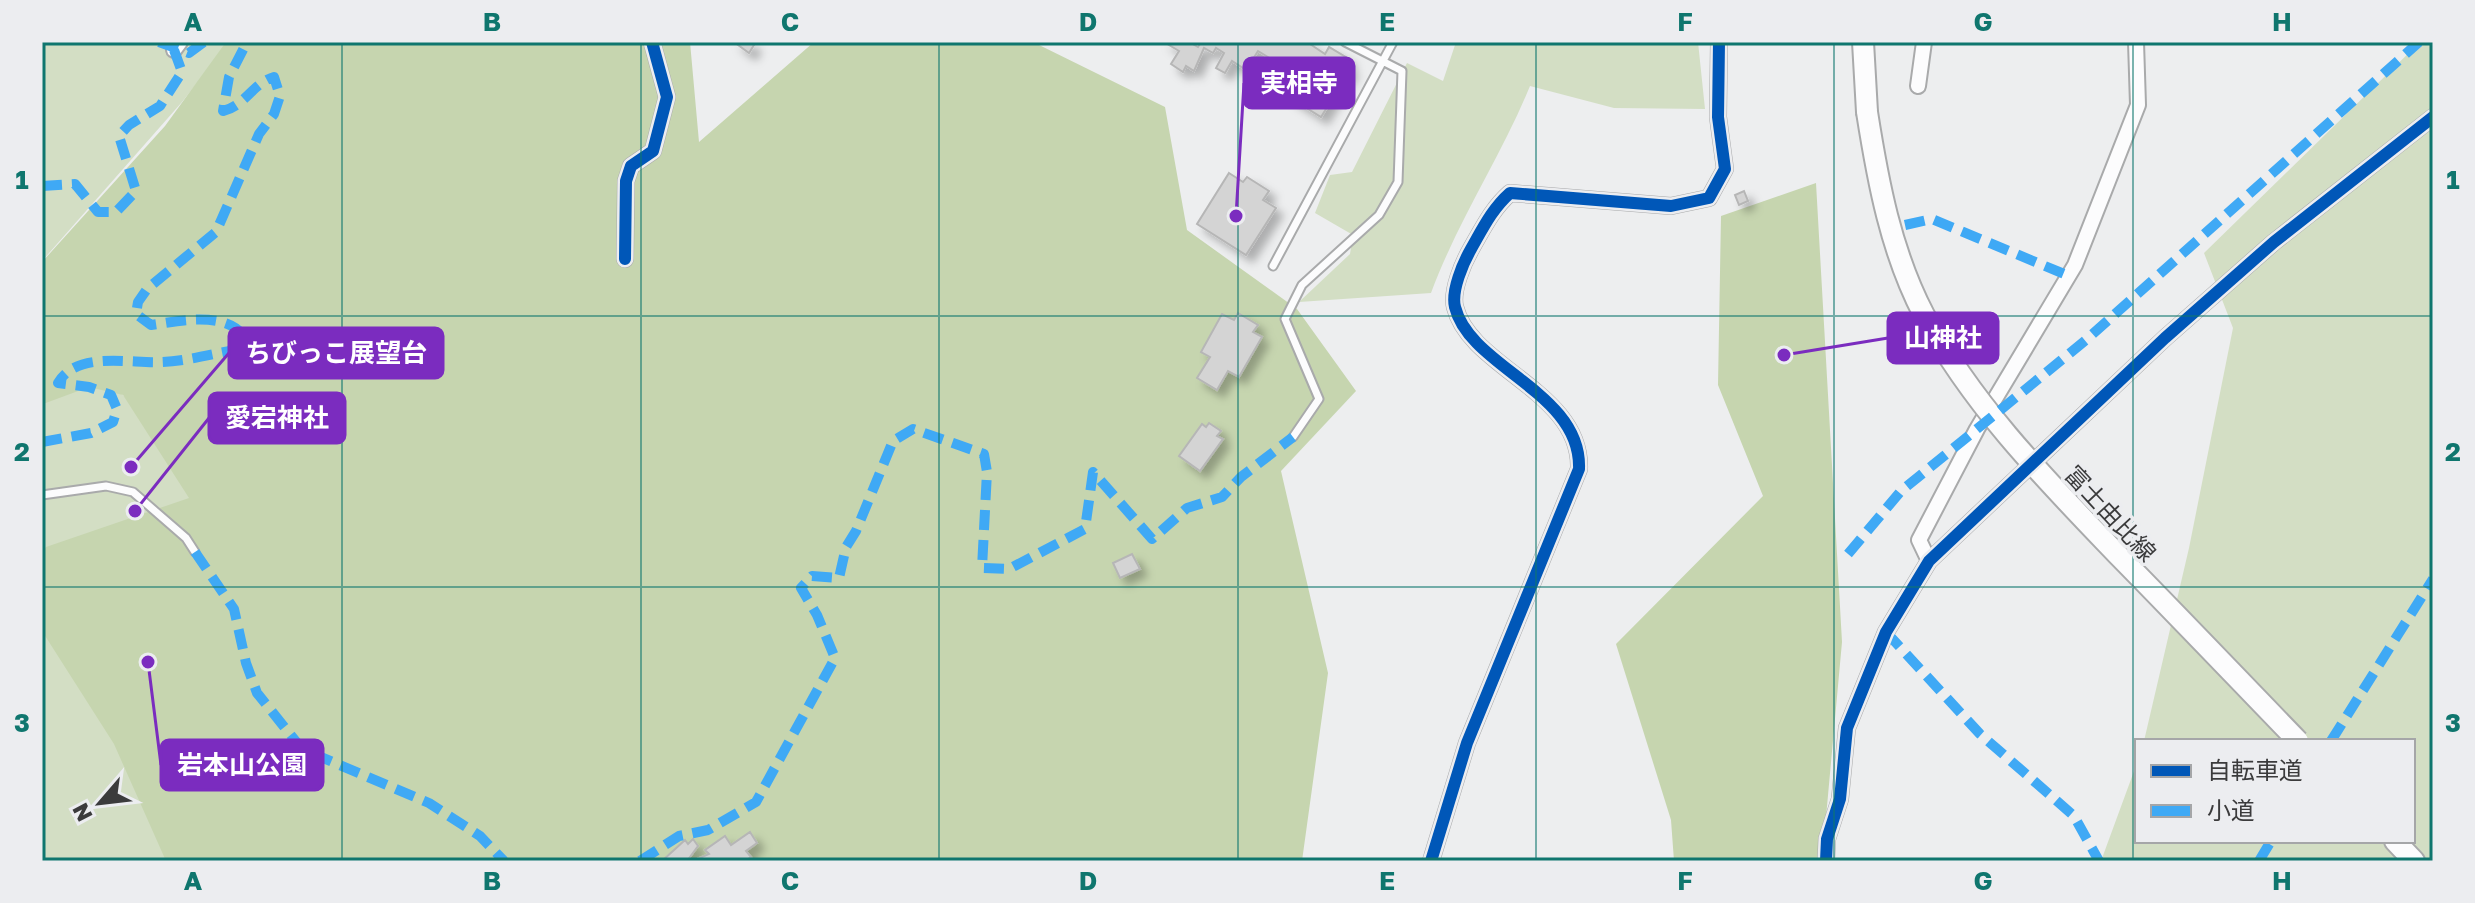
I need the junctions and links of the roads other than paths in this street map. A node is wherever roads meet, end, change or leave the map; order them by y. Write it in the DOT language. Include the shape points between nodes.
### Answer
graph roads {
  1 [pos="652,42"];
  2 [pos="1345,42"];
  3 [pos="1393,42"];
  4 [pos="1719,42"];
  5 [pos="1863,42"];
  6 [pos="1924,42"];
  7 [pos="2136,42"];
  8 [pos="1381,64"];
  9 [pos="1918,86"];
  10 [pos="2433,117"];
  11 [pos="625,259"];
  12 [pos="1273,266"];
  13 [pos="1293,437"];
  14 [pos="42,495"];
  15 [pos="195,552"];
  16 [pos="1929,561"];
  17 [pos="2296,739"];
  18 [pos="2397,843"];
  19 [pos="1431,861"];
  20 [pos="1826,861"];
  21 [pos="2414,861"];
  1 -- 11 [label="street" via="667,97 653,151 631,166 626,181"];
  2 -- 8 [label="lane"];
  3 -- 8 [label="lane"];
  4 -- 19 [label="street" via="1718,117 1725,169 1709,198 1671,206 1510,193 1496,206 1463,263 1454,306 1470,334 1573,433 1579,469 1467,743"];
  5 -- 17 [label="main road, 富士由比線, bridge" via="1878,186 1897,253 1959,372 1999,426 2076,511"];
  6 -- 9 [label="street"];
  7 -- 16 [label="street" via="2138,105 2115,167 2075,265 1977,429 1919,540"];
  8 -- 12 [label="lane"];
  8 -- 13 [label="lane" via="1402,71 1398,182 1379,215 1302,285 1285,319 1319,399"];
  10 -- 16 [label="street" via="2274,242 2176,328"];
  14 -- 15 [label="lane" via="106,486 133,492"];
  16 -- 20 [label="street" via="1886,632 1847,728 1840,799"];
  18 -- 21 [label="main road"];
}
